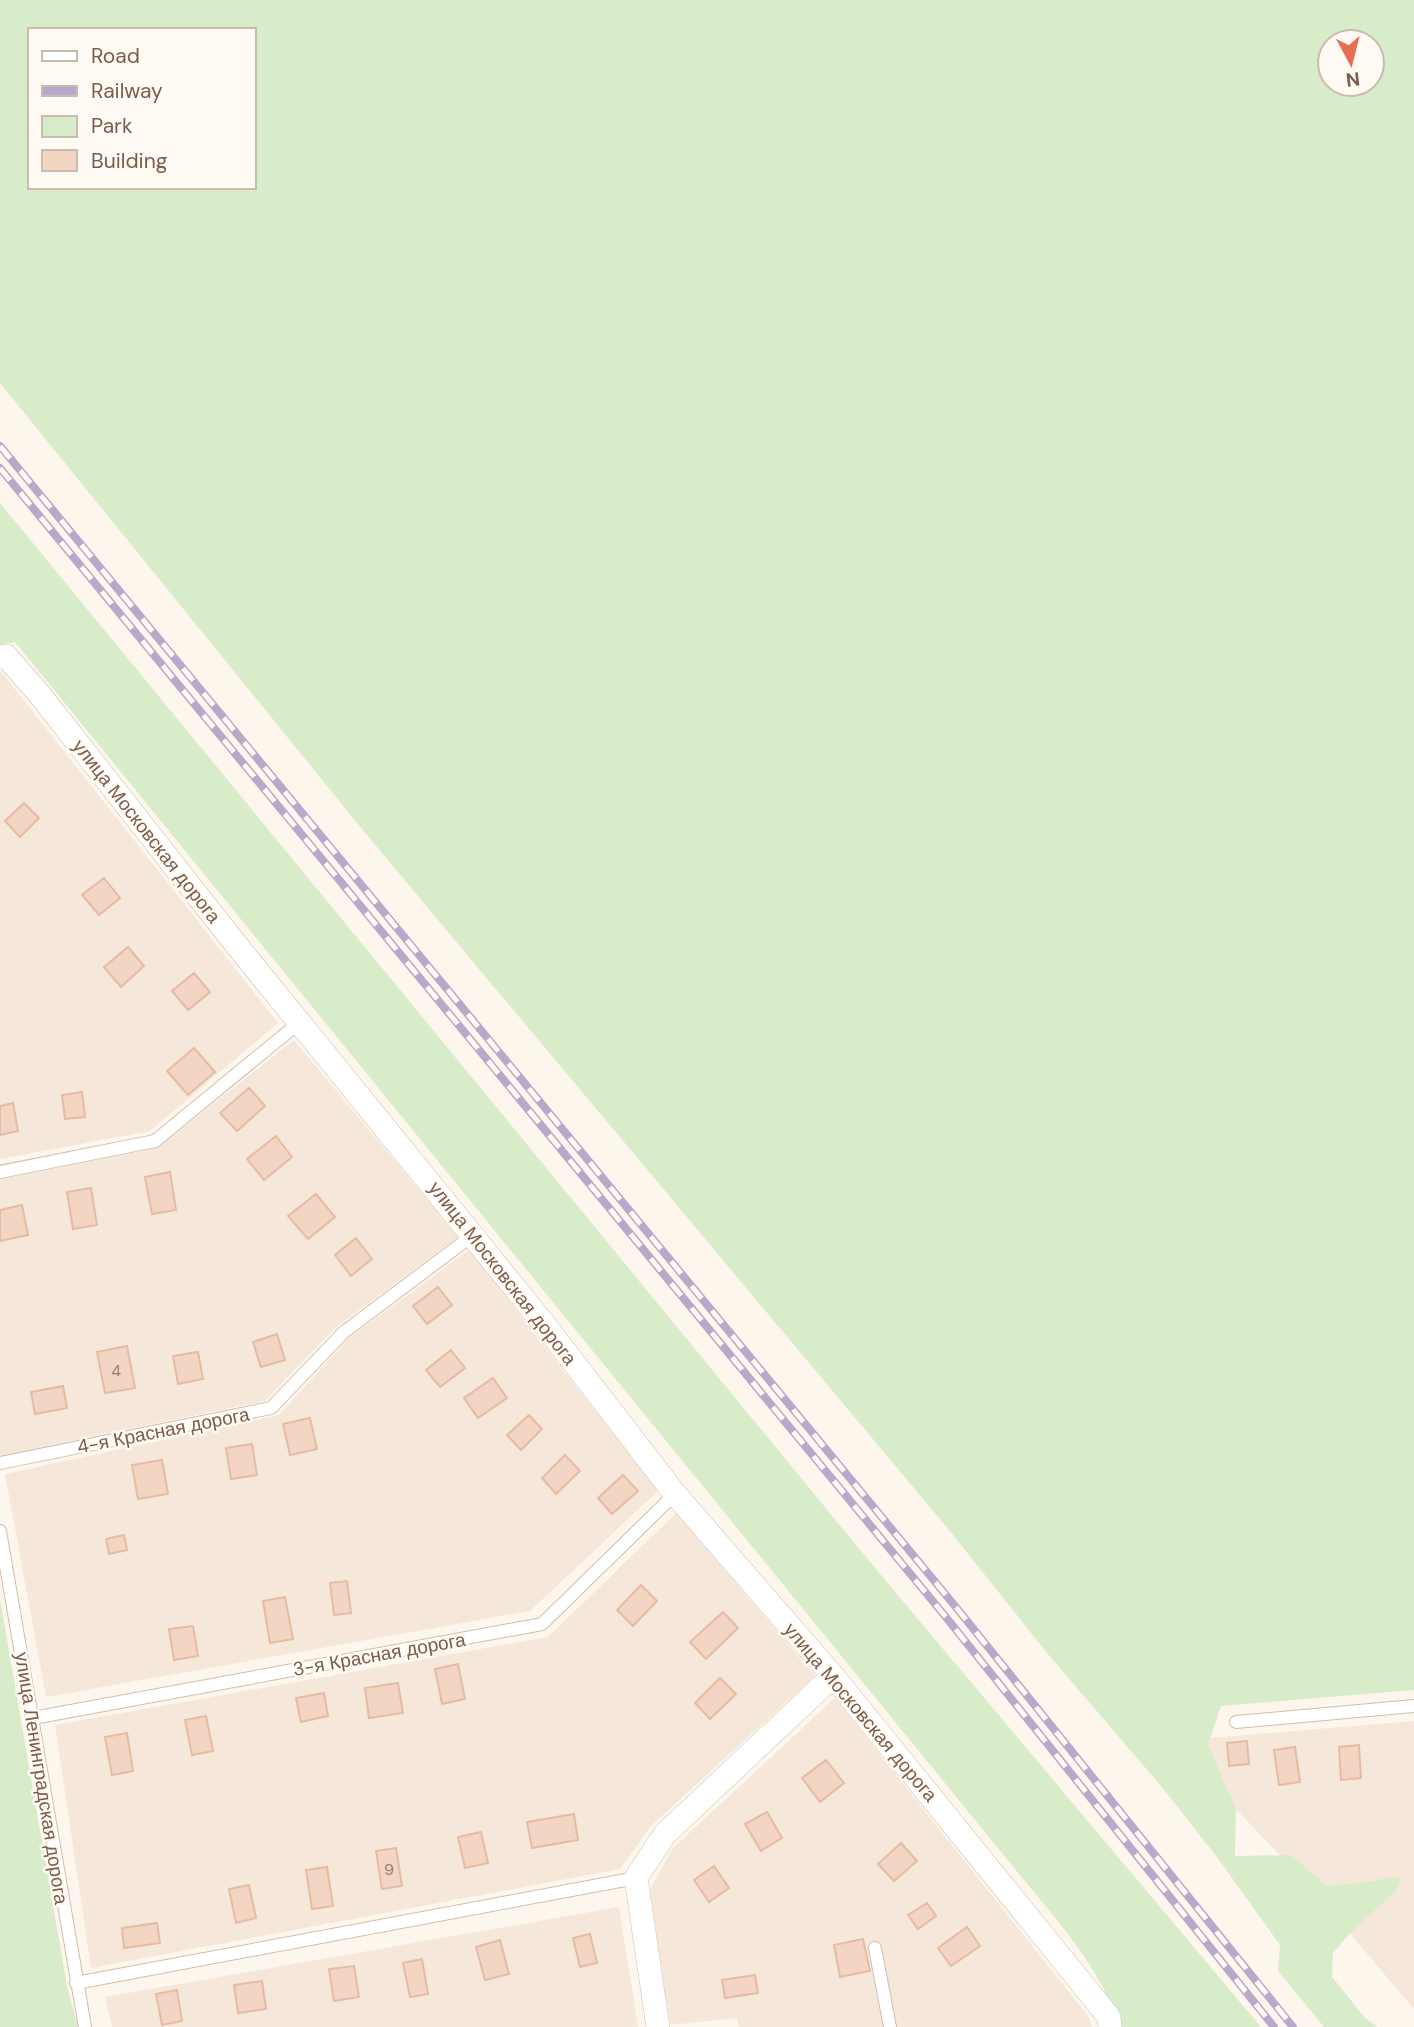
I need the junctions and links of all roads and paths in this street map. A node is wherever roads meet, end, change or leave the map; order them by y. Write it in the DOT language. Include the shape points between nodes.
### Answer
graph roads {
  1 [pos="0,657"];
  2 [pos="300,1022"];
  3 [pos="0,1172"];
  4 [pos="473,1235"];
  5 [pos="0,1463"];
  6 [pos="675,1494"];
  7 [pos="0,1531"];
  8 [pos="833,1676"];
  9 [pos="1414,1706"];
  10 [pos="33,1718"];
  11 [pos="1236,1722"];
  12 [pos="636,1878"];
  13 [pos="875,1948"];
  14 [pos="76,1983"];
  15 [pos="85,2027"];
  16 [pos="658,2027"];
  17 [pos="890,2027"];
  18 [pos="1110,2027"];
  1 -- 2 [label="street, улица Московская дорога" via="6,656 40,695"];
  2 -- 3 [label="lane" via="155,1141"];
  2 -- 4 [label="street, улица Московская дорога"];
  4 -- 5 [label="lane, 4-я Красная дорога" via="344,1332 271,1408"];
  4 -- 6 [label="street, улица Московская дорога"];
  6 -- 8 [label="street, улица Московская дорога"];
  6 -- 10 [label="lane, 3-я Красная дорога" via="542,1624"];
  7 -- 10 [label="lane, улица Ленинградская дорога"];
  8 -- 12 [label="street" via="665,1834"];
  8 -- 18 [label="street, улица Московская дорога" via="1109,2017"];
  9 -- 11 [label="lane"];
  10 -- 14 [label="lane, улица Ленинградская дорога"];
  12 -- 14 [label="lane"];
  12 -- 16 [label="street"];
  13 -- 17 [label="lane"];
  14 -- 15 [label="lane, улица Ленинградская дорога"];
}
